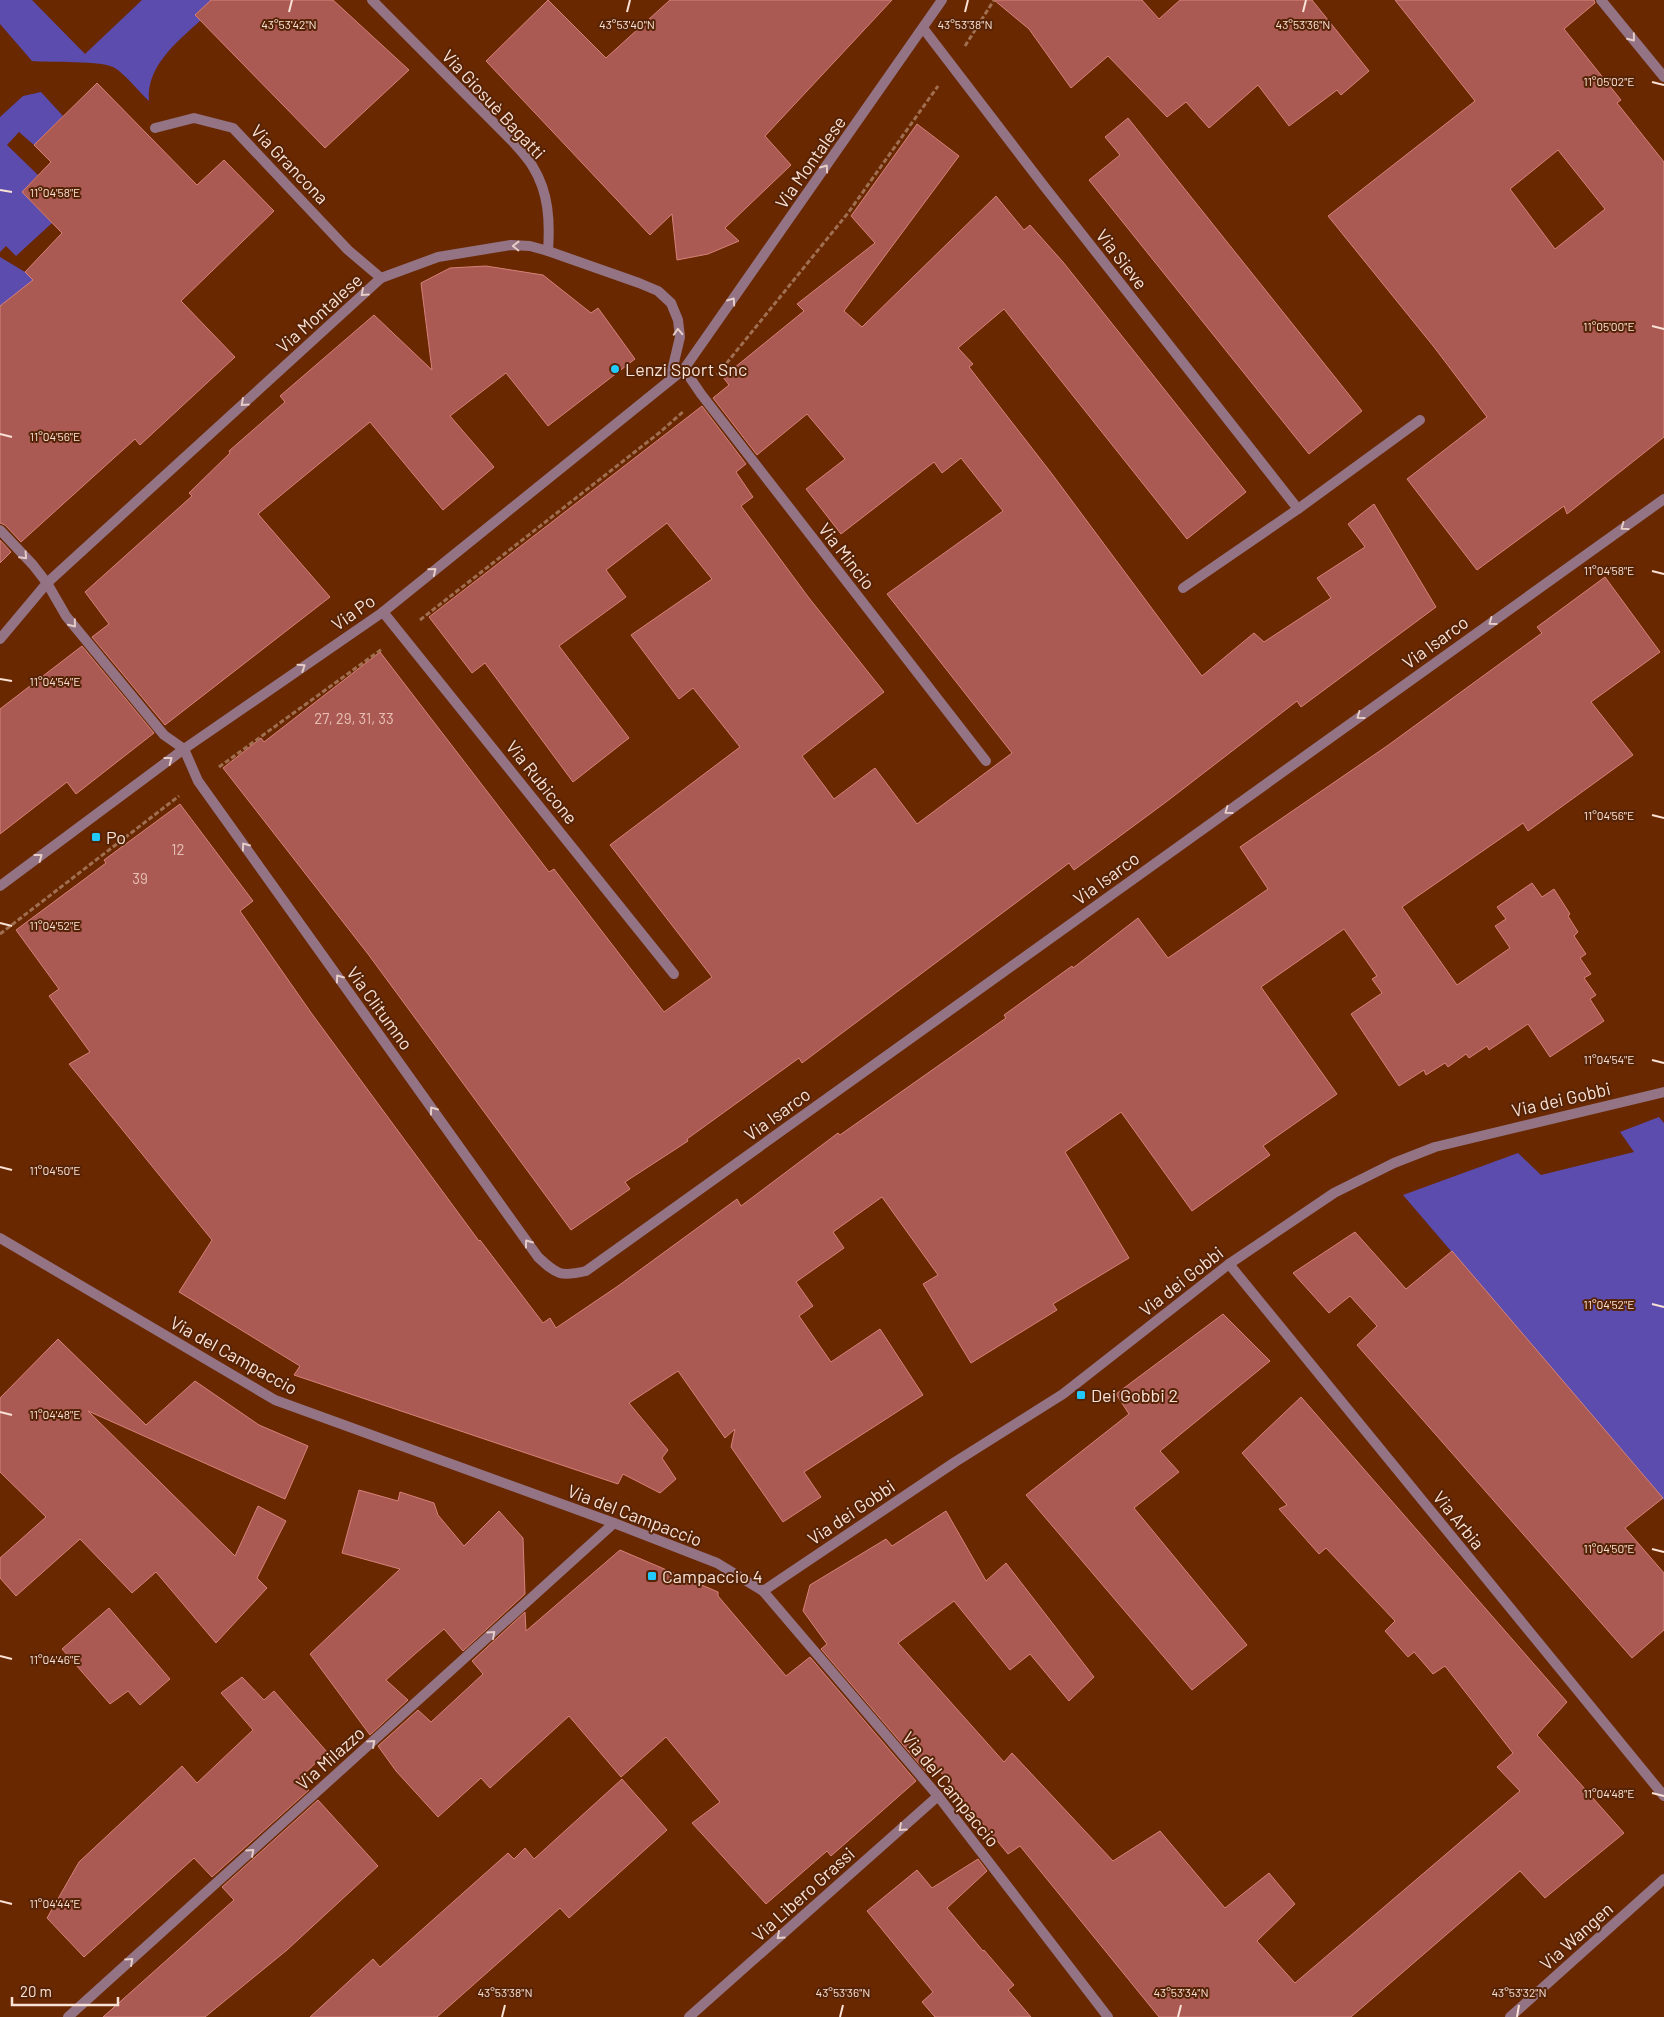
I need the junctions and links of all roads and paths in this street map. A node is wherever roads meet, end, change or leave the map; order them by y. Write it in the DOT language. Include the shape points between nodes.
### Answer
graph roads {
  1 [pos="372,0"];
  2 [pos="942,0"];
  3 [pos="1601,0"];
  4 [pos="923,28"];
  5 [pos="1664,77"];
  6 [pos="155,128"];
  7 [pos="548,252"];
  8 [pos="381,278"];
  9 [pos="704,341"];
  10 [pos="684,369"];
  11 [pos="670,380"];
  12 [pos="1420,420"];
  13 [pos="1664,498"];
  14 [pos="1298,509"];
  15 [pos="0,530"];
  16 [pos="47,583"];
  17 [pos="1183,588"];
  18 [pos="383,612"];
  19 [pos="0,639"];
  20 [pos="184,748"];
  21 [pos="986,761"];
  22 [pos="0,886"];
  23 [pos="674,974"];
  24 [pos="1664,1092"];
  25 [pos="0,1238"];
  26 [pos="1229,1264"];
  27 [pos="563,1275"];
  28 [pos="614,1524"];
  29 [pos="763,1591"];
  30 [pos="938,1796"];
  31 [pos="1664,1796"];
  32 [pos="1664,1880"];
  33 [pos="68,2017"];
  34 [pos="689,2017"];
  35 [pos="1108,2017"];
  36 [pos="1510,2017"];
  1 -- 7 [label="street, Via Giosuè Bagatti" via="533,166 544,188 550,223"];
  2 -- 4 [label="street, Via Montalese"];
  3 -- 5 [label="street, one-way"];
  9 -- 4 [label="street, Via Montalese, one-way"];
  4 -- 14 [label="street, Via Sieve"];
  6 -- 8 [label="street, Via Grancona" via="194,118 233,128 348,250"];
  7 -- 8 [label="street, Via Montalese, one-way" via="530,246 511,245 438,257"];
  11 -- 7 [label="street, Via Montalese, one-way" via="680,337 671,303 658,291 639,282"];
  8 -- 16 [label="street, Via Montalese, one-way"];
  9 -- 10 [label="street, Via Po"];
  10 -- 11 [label="street, Via Po"];
  10 -- 21 [label="street, Via Mincio"];
  18 -- 11 [label="street, Via Po, one-way"];
  12 -- 14 [label="street"];
  13 -- 27 [label="street, Via Isarco, one-way" via="586,1270"];
  14 -- 17 [label="street"];
  15 -- 16 [label="street, one-way"];
  16 -- 19 [label="street, Via Montalese"];
  16 -- 20 [label="street, one-way" via="66,616 164,735"];
  20 -- 18 [label="street, Via Po, one-way"];
  18 -- 23 [label="street, Via Rubicone"];
  22 -- 20 [label="street, Via Po, one-way"];
  27 -- 20 [label="street, Via Clitumno, one-way" via="553,1271 538,1257 198,782"];
  24 -- 26 [label="street, Via dei Gobbi" via="1435,1147 1394,1163 1334,1193"];
  25 -- 28 [label="street, Via del Campaccio" via="275,1400"];
  26 -- 29 [label="street, Via dei Gobbi" via="1064,1394 955,1462"];
  26 -- 31 [label="street, Via Arbia"];
  28 -- 29 [label="street, Via del Campaccio" via="717,1563"];
  33 -- 28 [label="street, Via Milazzo, one-way"];
  29 -- 30 [label="street, Via del Campaccio"];
  30 -- 34 [label="street, Via Libero Grassi, one-way"];
  30 -- 35 [label="street, Via del Campaccio"];
  32 -- 36 [label="street, Via Wangen"];
}
